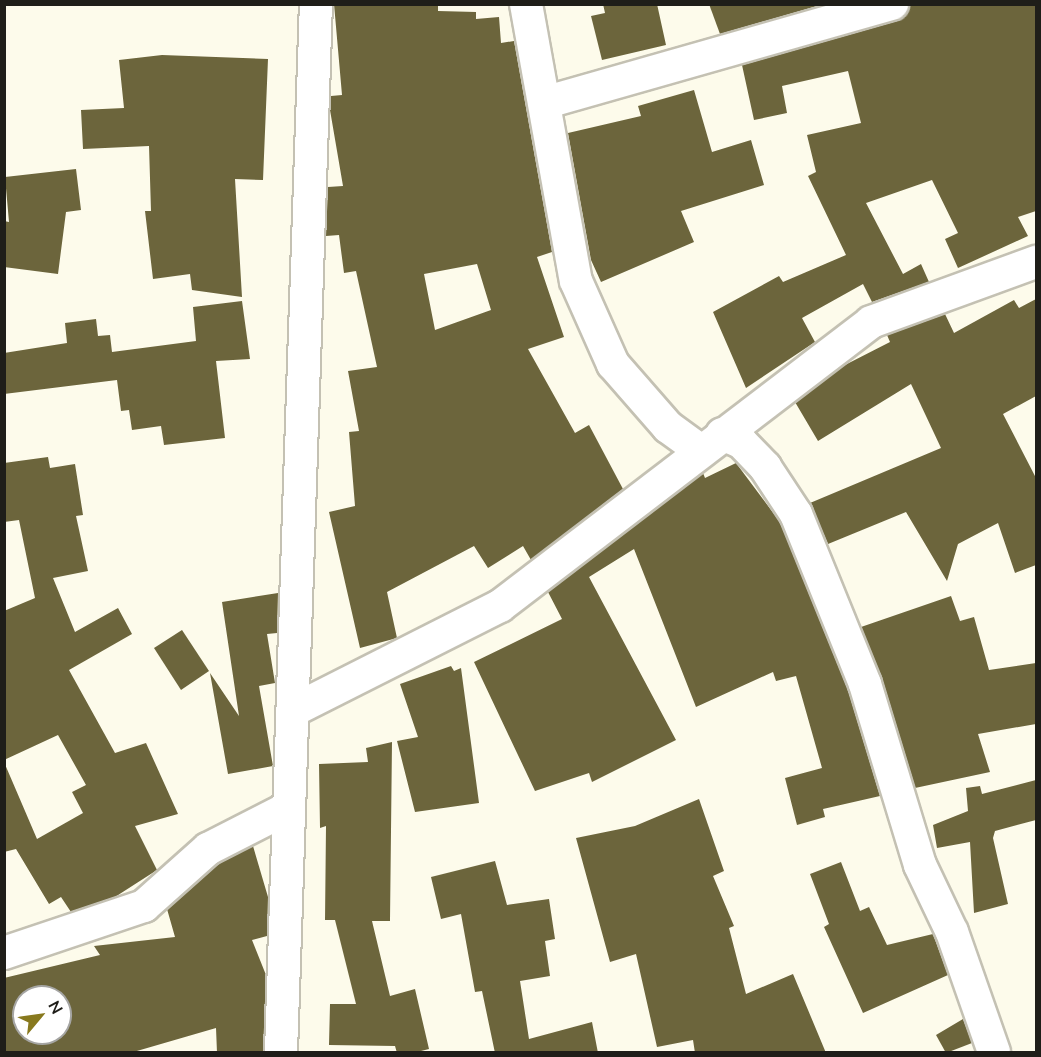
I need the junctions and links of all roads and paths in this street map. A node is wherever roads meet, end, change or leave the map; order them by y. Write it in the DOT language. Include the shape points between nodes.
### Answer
graph roads {
  1 [pos="316,4"];
  2 [pos="526,4"];
  3 [pos="892,4"];
  4 [pos="547,102"];
  5 [pos="1036,262"];
  6 [pos="711,442"];
  7 [pos="294,710"];
  8 [pos="288,808"];
  9 [pos="4,953"];
  10 [pos="281,1053"];
  11 [pos="994,1053"];
  1 -- 7 [label="street" via="308,133"];
  2 -- 4 [label="street"];
  3 -- 4 [label="street"];
  4 -- 6 [label="street" via="576,281 613,364 669,428"];
  5 -- 6 [label="street" via="871,322"];
  6 -- 7 [label="street" via="500,606"];
  6 -- 11 [label="street" via="741,442 765,467 796,514 865,684 920,865 952,932"];
  7 -- 8 [label="street"];
  8 -- 9 [label="street" via="208,849 144,906"];
  8 -- 10 [label="street"];
}
